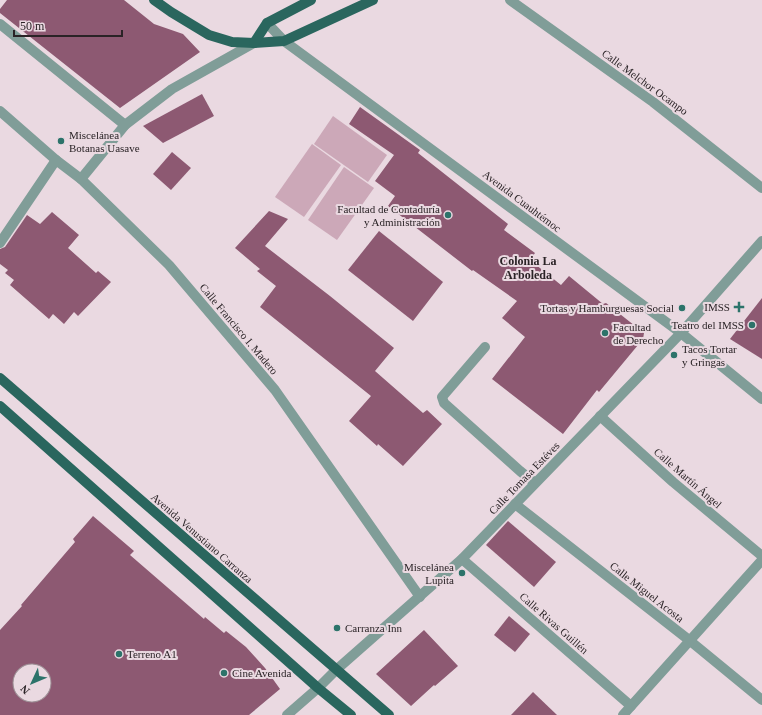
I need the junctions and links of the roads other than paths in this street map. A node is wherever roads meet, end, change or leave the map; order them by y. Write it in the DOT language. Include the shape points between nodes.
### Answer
graph roads {
  1 [pos="154,0"];
  2 [pos="311,0"];
  3 [pos="373,0"];
  4 [pos="510,0"];
  5 [pos="267,23"];
  6 [pos="0,24"];
  7 [pos="284,41"];
  8 [pos="254,43"];
  9 [pos="0,111"];
  10 [pos="125,125"];
  11 [pos="56,160"];
  12 [pos="81,179"];
  13 [pos="762,188"];
  14 [pos="762,241"];
  15 [pos="0,243"];
  16 [pos="681,333"];
  17 [pos="485,347"];
  18 [pos="0,378"];
  19 [pos="762,399"];
  20 [pos="0,406"];
  21 [pos="600,416"];
  22 [pos="535,483"];
  23 [pos="515,504"];
  24 [pos="762,556"];
  25 [pos="462,559"];
  26 [pos="762,560"];
  27 [pos="420,597"];
  28 [pos="690,640"];
  29 [pos="336,670"];
  30 [pos="318,688"];
  31 [pos="762,700"];
  32 [pos="631,706"];
  33 [pos="287,715"];
  34 [pos="350,715"];
  35 [pos="388,715"];
  36 [pos="623,715"];
  1 -- 8 [label="main road" via="209,35 232,42"];
  2 -- 5 [label="main road"];
  3 -- 7 [label="main road"];
  4 -- 13 [label="street, Calle Melchor Ocampo" via="653,102"];
  5 -- 7 [label="street, Avenida Cuauhtémoc"];
  5 -- 8 [label="main road"];
  6 -- 10 [label="street"];
  7 -- 8 [label="main road"];
  7 -- 16 [label="street, Avenida Cuauhtémoc"];
  8 -- 10 [label="street" via="172,89"];
  9 -- 11 [label="street, Calle Francisco I. Madero"];
  10 -- 12 [label="street"];
  11 -- 12 [label="street, Calle Francisco I. Madero"];
  11 -- 15 [label="street"];
  12 -- 27 [label="street, Calle Francisco I. Madero" via="169,265 275,390"];
  14 -- 16 [label="street, Calle Tomasa Estéves"];
  16 -- 19 [label="street, Avenida Cuauhtémoc"];
  16 -- 21 [label="street, Calle Tomasa Estéves"];
  17 -- 22 [label="street" via="442,397 444,403"];
  18 -- 29 [label="main road, Avenida Venustiano Carranza"];
  20 -- 30 [label="main road"];
  21 -- 22 [label="street, Calle Tomasa Estéves"];
  21 -- 24 [label="street, Calle Martín Ángel" via="673,482"];
  22 -- 23 [label="street, Calle Tomasa Estéves"];
  23 -- 25 [label="street, Calle Tomasa Estéves"];
  23 -- 28 [label="street, Calle Miguel Acosta"];
  25 -- 27 [label="street, Calle Tomasa Estéves"];
  25 -- 32 [label="street, Calle Rivas Guillén"];
  26 -- 28 [label="street"];
  27 -- 29 [label="street, Calle Tomasa Estéves"];
  28 -- 31 [label="street, Calle Miguel Acosta"];
  28 -- 32 [label="street"];
  29 -- 30 [label="street, Calle Tomasa Estéves"];
  29 -- 35 [label="main road, Avenida Venustiano Carranza"];
  30 -- 33 [label="street, Calle Tomasa Estéves"];
  30 -- 34 [label="main road"];
  32 -- 36 [label="street"];
}
